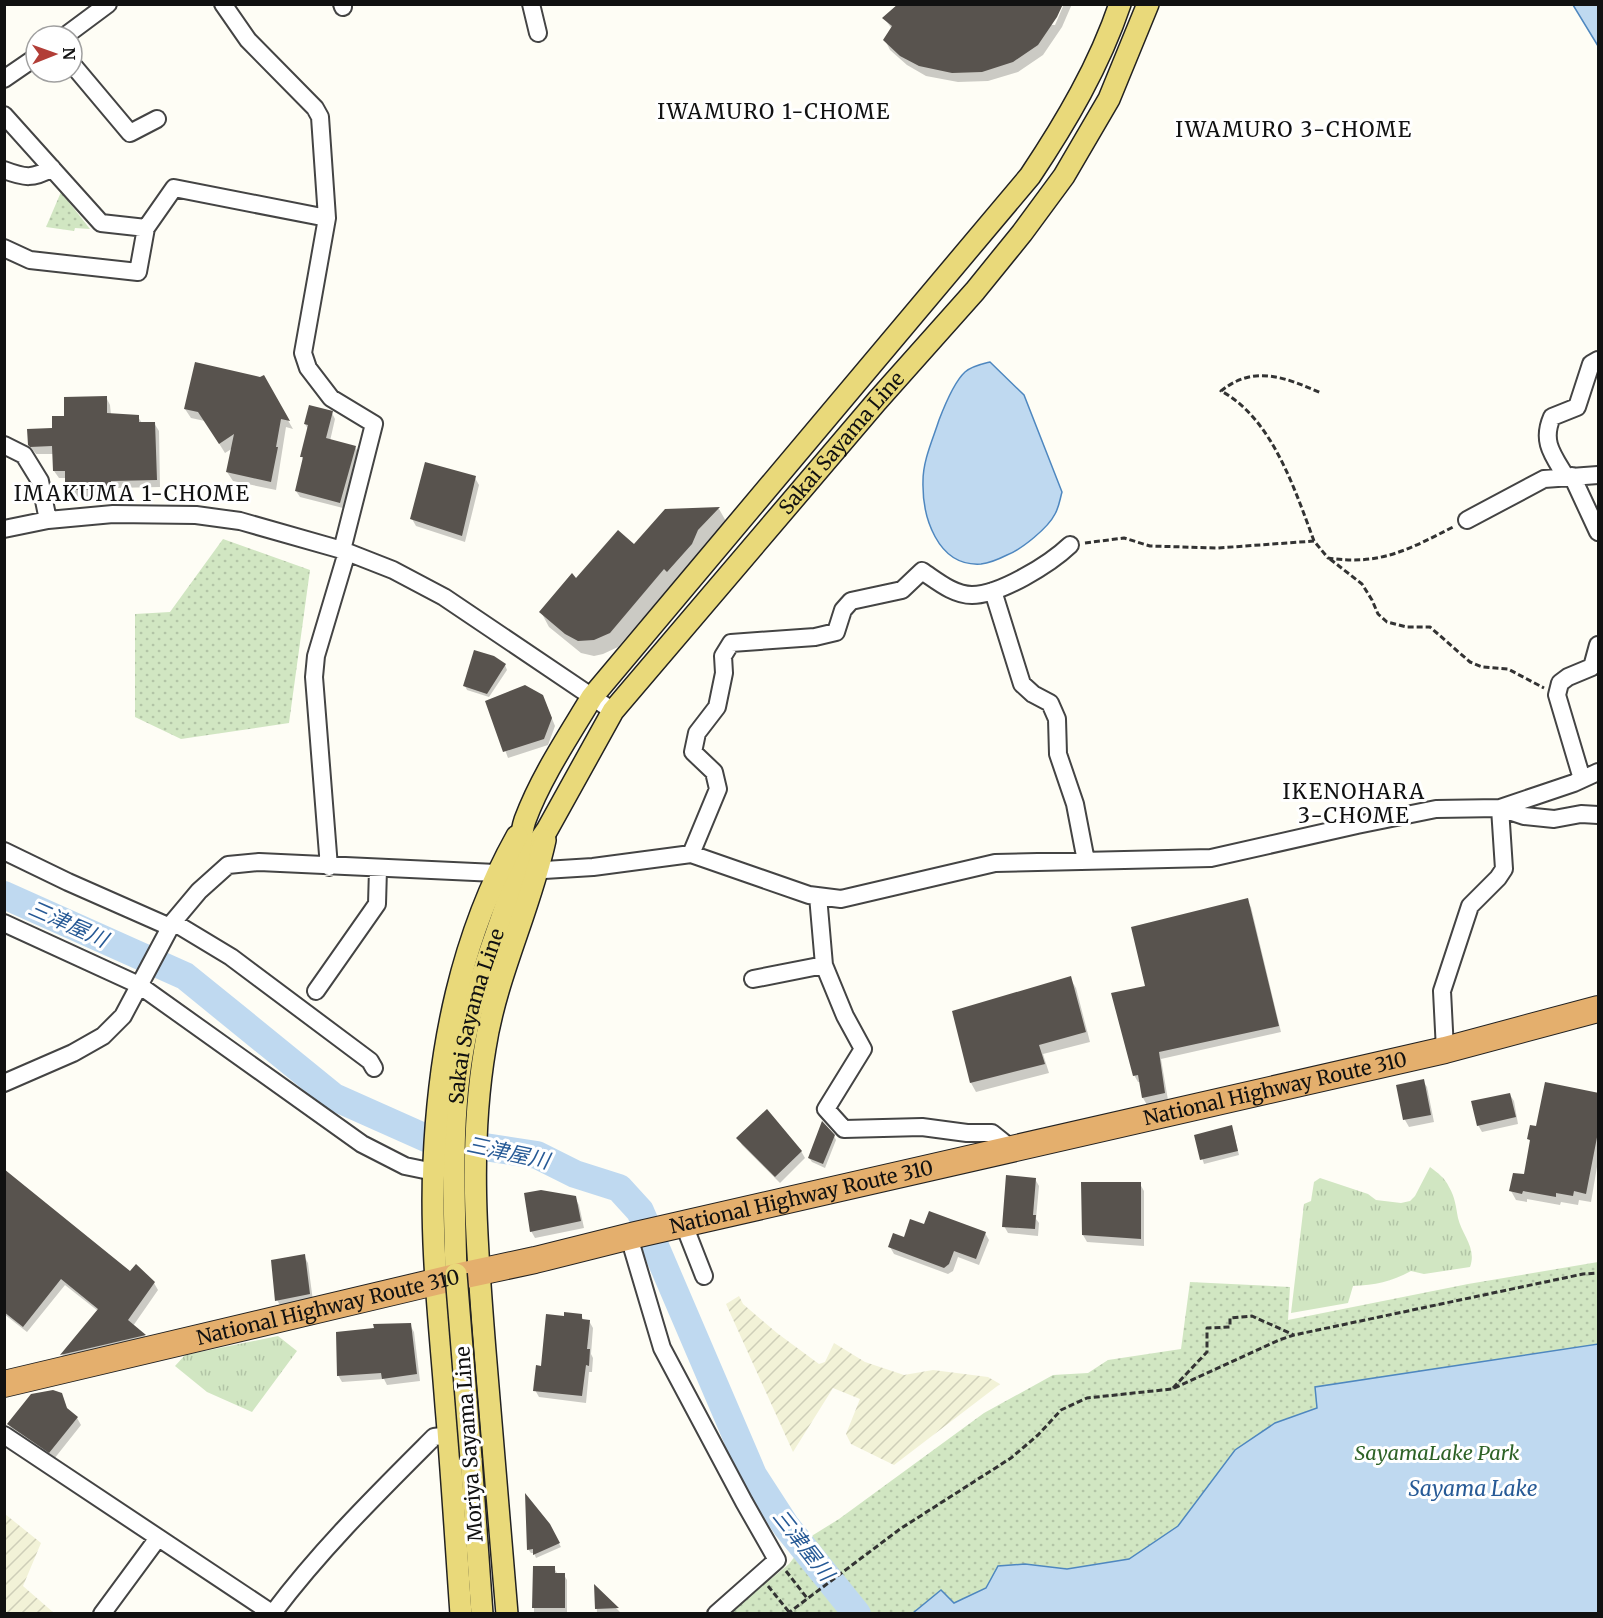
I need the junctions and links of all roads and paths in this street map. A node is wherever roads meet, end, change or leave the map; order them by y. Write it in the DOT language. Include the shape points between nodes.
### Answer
graph roads {
  1 [pos="108,4"];
  2 [pos="223,4"];
  3 [pos="531,4"];
  4 [pos="1120,4"];
  5 [pos="1148,4"];
  6 [pos="81,24"];
  7 [pos="538,33"];
  8 [pos="24,65"];
  9 [pos="84,78"];
  10 [pos="4,79"];
  11 [pos="4,115"];
  12 [pos="157,119"];
  13 [pos="52,168"];
  14 [pos="4,170"];
  15 [pos="327,218"];
  16 [pos="146,228"];
  17 [pos="4,248"];
  18 [pos="1599,360"];
  19 [pos="1321,393"];
  20 [pos="4,445"];
  21 [pos="1599,475"];
  22 [pos="1569,476"];
  23 [pos="48,520"];
  24 [pos="1467,520"];
  25 [pos="4,529"];
  26 [pos="1599,532"];
  27 [pos="1314,542"];
  28 [pos="1070,545"];
  29 [pos="345,551"];
  30 [pos="1329,558"];
  31 [pos="993,591"];
  32 [pos="1599,645"];
  33 [pos="1557,695"];
  34 [pos="592,697"];
  35 [pos="614,711"];
  36 [pos="1599,772"];
  37 [pos="1582,779"];
  38 [pos="1500,808"];
  39 [pos="1599,815"];
  40 [pos="547,830"];
  41 [pos="4,851"];
  42 [pos="691,854"];
  43 [pos="1086,861"];
  44 [pos="329,867"];
  45 [pos="378,869"];
  46 [pos="538,870"];
  47 [pos="506,873"];
  48 [pos="818,896"];
  49 [pos="4,923"];
  50 [pos="171,924"];
  51 [pos="824,965"];
  52 [pos="753,979"];
  53 [pos="141,982"];
  54 [pos="316,991"];
  55 [pos="1599,1010"];
  56 [pos="1445,1050"];
  57 [pos="374,1068"];
  58 [pos="4,1083"];
  59 [pos="1012,1149"];
  60 [pos="434,1167"];
  61 [pos="684,1225"];
  62 [pos="632,1236"];
  63 [pos="1599,1273"];
  64 [pos="457,1276"];
  65 [pos="704,1276"];
  66 [pos="1294,1335"];
  67 [pos="4,1384"];
  68 [pos="1172,1389"];
  69 [pos="4,1435"];
  70 [pos="449,1435"];
  71 [pos="158,1538"];
  72 [pos="777,1560"];
  73 [pos="760,1575"];
  74 [pos="807,1598"];
  75 [pos="273,1613"];
  76 [pos="788,1613"];
  77 [pos="102,1614"];
  78 [pos="461,1614"];
  79 [pos="482,1614"];
  80 [pos="507,1614"];
  81 [pos="716,1614"];
  1 -- 6 [label="street"];
  2 -- 15 [label="street" via="248,40 320,117"];
  3 -- 7 [label="street"];
  4 -- 34 [label="main road, Sakai Sayama Line" via="1087,82 1030,176"];
  5 -- 35 [label="main road, Sakai Sayama Line" via="1109,99 1064,176 1022,233"];
  8 -- 10 [label="street"];
  9 -- 12 [label="street" via="130,133"];
  11 -- 13 [label="street"];
  13 -- 14 [label="street" via="38,176"];
  13 -- 16 [label="street" via="101,223"];
  15 -- 16 [label="street" via="174,188"];
  15 -- 29 [label="street" via="303,353 308,368 331,398 374,424"];
  16 -- 17 [label="street" via="138,272 30,260"];
  18 -- 22 [label="street" via="1590,364 1577,407 1552,417 1546,430 1547,444"];
  19 -- 27 [label="path" via="1289,379 1267,376 1232,382 1221,391 1252,414 1279,457"];
  20 -- 23 [label="street" via="24,455 40,481"];
  21 -- 22 [label="street"];
  22 -- 24 [label="street" via="1544,479"];
  22 -- 26 [label="street"];
  23 -- 25 [label="street"];
  23 -- 29 [label="street" via="113,514 196,515 240,521"];
  24 -- 30 [label="path" via="1407,551 1372,560"];
  27 -- 28 [label="path" via="1218,548 1150,546 1124,538"];
  27 -- 30 [label="path"];
  28 -- 31 [label="street" via="1054,560"];
  29 -- 34 [label="street" via="444,597"];
  29 -- 44 [label="street" via="314,676"];
  30 -- 33 [label="path" via="1362,584 1378,614 1388,621 1407,627 1430,627 1470,662 1508,669"];
  31 -- 42 [label="street" via="970,595 946,588 922,570 902,590 851,601 843,610 836,632 731,643 723,656 724,674 717,707 697,733 693,752 714,772 718,789"];
  31 -- 43 [label="street" via="1022,684 1050,703 1057,719 1058,754 1075,804"];
  32 -- 33 [label="street" via="1592,667 1560,683"];
  33 -- 37 [label="street"];
  34 -- 35 [label="street"];
  34 -- 47 [label="main road, Sakai Sayama Line" via="552,763 524,822"];
  35 -- 40 [label="main road, Sakai Sayama Line"];
  36 -- 37 [label="street"];
  37 -- 38 [label="street"];
  38 -- 39 [label="street" via="1524,816 1554,819"];
  38 -- 43 [label="street" via="1436,809 1197,860"];
  38 -- 56 [label="street" via="1504,868 1470,906 1442,991"];
  40 -- 46 [label="main road"];
  40 -- 47 [label="main road, Sakai Sayama Line"];
  41 -- 50 [label="street"];
  42 -- 46 [label="street"];
  42 -- 48 [label="street"];
  43 -- 48 [label="street" via="995,863 842,899"];
  44 -- 45 [label="street"];
  44 -- 50 [label="street" via="259,862 228,865"];
  45 -- 47 [label="street"];
  45 -- 54 [label="street" via="377,904"];
  46 -- 47 [label="street"];
  46 -- 64 [label="main road" via="498,993 485,1047 476,1117 475,1170"];
  47 -- 60 [label="main road" via="468,945 448,1026"];
  47 -- 64 [label="main road, Sakai Sayama Line" via="468,1025 458,1098 454,1153"];
  48 -- 51 [label="street"];
  49 -- 53 [label="street"];
  50 -- 53 [label="street"];
  50 -- 57 [label="street" via="231,957 362,1054"];
  51 -- 52 [label="street"];
  51 -- 59 [label="street" via="863,1049 826,1109 844,1129 922,1127 992,1133"];
  53 -- 58 [label="street" via="123,1016 103,1036"];
  53 -- 60 [label="street" via="362,1144 405,1166"];
  55 -- 56 [label="highway, National Highway Route 310"];
  56 -- 59 [label="highway, National Highway Route 310"];
  59 -- 61 [label="highway, National Highway Route 310"];
  60 -- 64 [label="main road"];
  61 -- 62 [label="highway, National Highway Route 310"];
  61 -- 65 [label="street"];
  62 -- 64 [label="highway, National Highway Route 310"];
  62 -- 72 [label="street" via="662,1348"];
  63 -- 66 [label="path"];
  64 -- 67 [label="highway, National Highway Route 310"];
  64 -- 70 [label="main road"];
  64 -- 79 [label="main road, Moriya Sayama Line, bridge"];
  64 -- 80 [label="main road"];
  66 -- 68 [label="path"];
  66 -- 68 [label="path" via="1252,1316 1230,1318 1230,1327 1207,1328 1207,1352"];
  68 -- 74 [label="path" via="1087,1398 1061,1410 1011,1458 900,1528"];
  69 -- 71 [label="street"];
  70 -- 75 [label="street" via="434,1437 361,1510"];
  70 -- 78 [label="main road"];
  71 -- 75 [label="street"];
  71 -- 77 [label="street"];
  72 -- 73 [label="street"];
  72 -- 74 [label="path"];
  73 -- 76 [label="path"];
  73 -- 81 [label="street"];
  74 -- 76 [label="path"];
}
